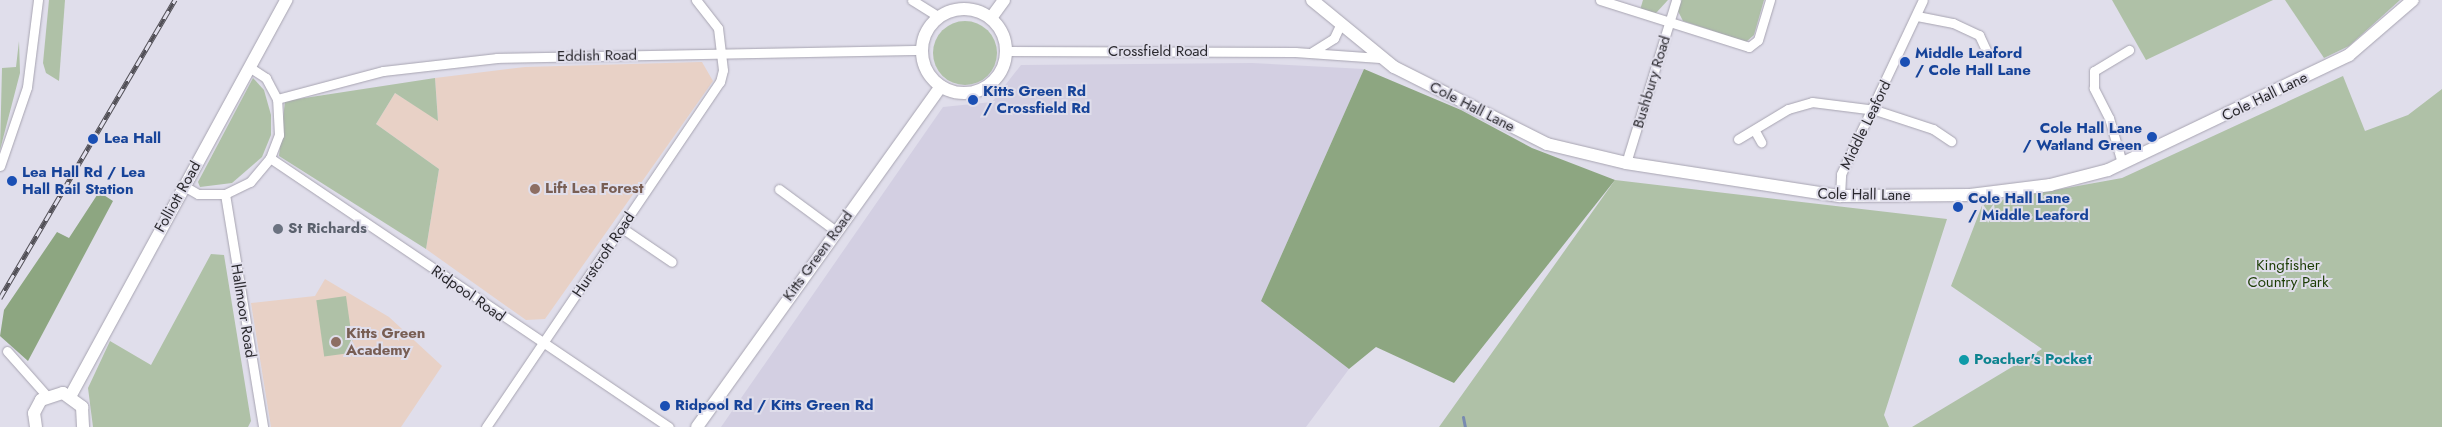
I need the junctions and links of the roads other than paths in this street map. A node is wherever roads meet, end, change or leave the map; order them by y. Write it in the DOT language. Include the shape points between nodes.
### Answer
graph roads {
  1 [pos="38,0"];
  2 [pos="286,0"];
  3 [pos="696,0"];
  4 [pos="912,0"];
  5 [pos="1004,0"];
  6 [pos="1312,0"];
  7 [pos="1600,0"];
  8 [pos="1676,0"];
  9 [pos="1770,0"];
  10 [pos="1923,0"];
  11 [pos="2413,0"];
  12 [pos="1917,16"];
  13 [pos="939,17"];
  14 [pos="991,18"];
  15 [pos="1340,25"];
  16 [pos="1669,25"];
  17 [pos="922,50"];
  18 [pos="2129,50"];
  19 [pos="1006,51"];
  20 [pos="1987,52"];
  21 [pos="722,53"];
  22 [pos="1310,54"];
  23 [pos="1380,58"];
  24 [pos="249,67"];
  25 [pos="940,86"];
  26 [pos="277,99"];
  27 [pos="1875,110"];
  28 [pos="1755,131"];
  29 [pos="1738,140"];
  30 [pos="1951,141"];
  31 [pos="1761,142"];
  32 [pos="270,158"];
  33 [pos="2122,163"];
  34 [pos="1626,164"];
  35 [pos="0,166"];
  36 [pos="184,186"];
  37 [pos="779,189"];
  38 [pos="225,194"];
  39 [pos="1840,196"];
  40 [pos="622,228"];
  41 [pos="836,231"];
  42 [pos="672,262"];
  43 [pos="543,345"];
  44 [pos="7,351"];
  45 [pos="71,395"];
  46 [pos="47,396"];
  47 [pos="36,427"];
  48 [pos="82,427"];
  49 [pos="263,427"];
  50 [pos="486,427"];
  51 [pos="669,427"];
  52 [pos="697,427"];
  1 -- 35 [label="street" via="27,87"];
  2 -- 24 [label="street, Folliott Road"];
  3 -- 21 [label="street, Hurstcroft Road" via="718,28"];
  4 -- 13 [label="street"];
  5 -- 14 [label="street"];
  6 -- 15 [label="street, Cole Hall Lane"];
  7 -- 16 [label="street"];
  8 -- 16 [label="street, Bushbury Road"];
  9 -- 16 [label="street" via="1753,46"];
  10 -- 12 [label="street, Middle Leaford"];
  11 -- 33 [label="street, Cole Hall Lane" via="2349,56 2176,141"];
  12 -- 20 [label="street" via="1953,23 1979,35"];
  12 -- 27 [label="street, Middle Leaford"];
  13 -- 14 [label="street" via="968,9"];
  13 -- 17 [label="street" via="927,32"];
  14 -- 19 [label="street"];
  15 -- 22 [label="street" via="1334,38"];
  15 -- 23 [label="street, Cole Hall Lane"];
  16 -- 34 [label="street, Bushbury Road"];
  17 -- 21 [label="street, Eddish Road"];
  17 -- 25 [label="street" via="925,67"];
  18 -- 33 [label="street" via="2094,71 2094,88"];
  19 -- 22 [label="street, Crossfield Road"];
  19 -- 25 [label="street" via="998,74 984,88 958,92"];
  21 -- 26 [label="street, Eddish Road" via="496,58 383,71"];
  21 -- 40 [label="street, Hurstcroft Road" via="720,82"];
  22 -- 23 [label="street, Crossfield Road"];
  23 -- 34 [label="street, Cole Hall Lane" via="1547,144"];
  24 -- 26 [label="street" via="266,78"];
  24 -- 36 [label="street, Folliott Road"];
  25 -- 41 [label="street, Kitts Green Road"];
  26 -- 32 [label="street" via="279,135"];
  27 -- 28 [label="street" via="1812,102 1788,109"];
  27 -- 30 [label="street" via="1933,129"];
  27 -- 39 [label="street, Middle Leaford" via="1841,174"];
  28 -- 29 [label="street"];
  28 -- 31 [label="street"];
  32 -- 38 [label="street" via="250,182"];
  32 -- 43 [label="street, Ridpool Road"];
  33 -- 39 [label="street, Cole Hall Lane" via="2050,185 1970,195"];
  34 -- 39 [label="street, Cole Hall Lane"];
  36 -- 38 [label="street" via="198,194"];
  36 -- 45 [label="street, Folliott Road"];
  37 -- 41 [label="street"];
  38 -- 49 [label="street, Hallmoor Road"];
  40 -- 42 [label="street"];
  40 -- 43 [label="street, Hurstcroft Road"];
  41 -- 52 [label="street, Kitts Green Road"];
  43 -- 50 [label="street, Hurstcroft Road"];
  43 -- 51 [label="street, Ridpool Road"];
  44 -- 46 [label="street"];
  45 -- 46 [label="street"];
  45 -- 48 [label="street" via="82,407"];
  46 -- 47 [label="street" via="37,406"];
}
